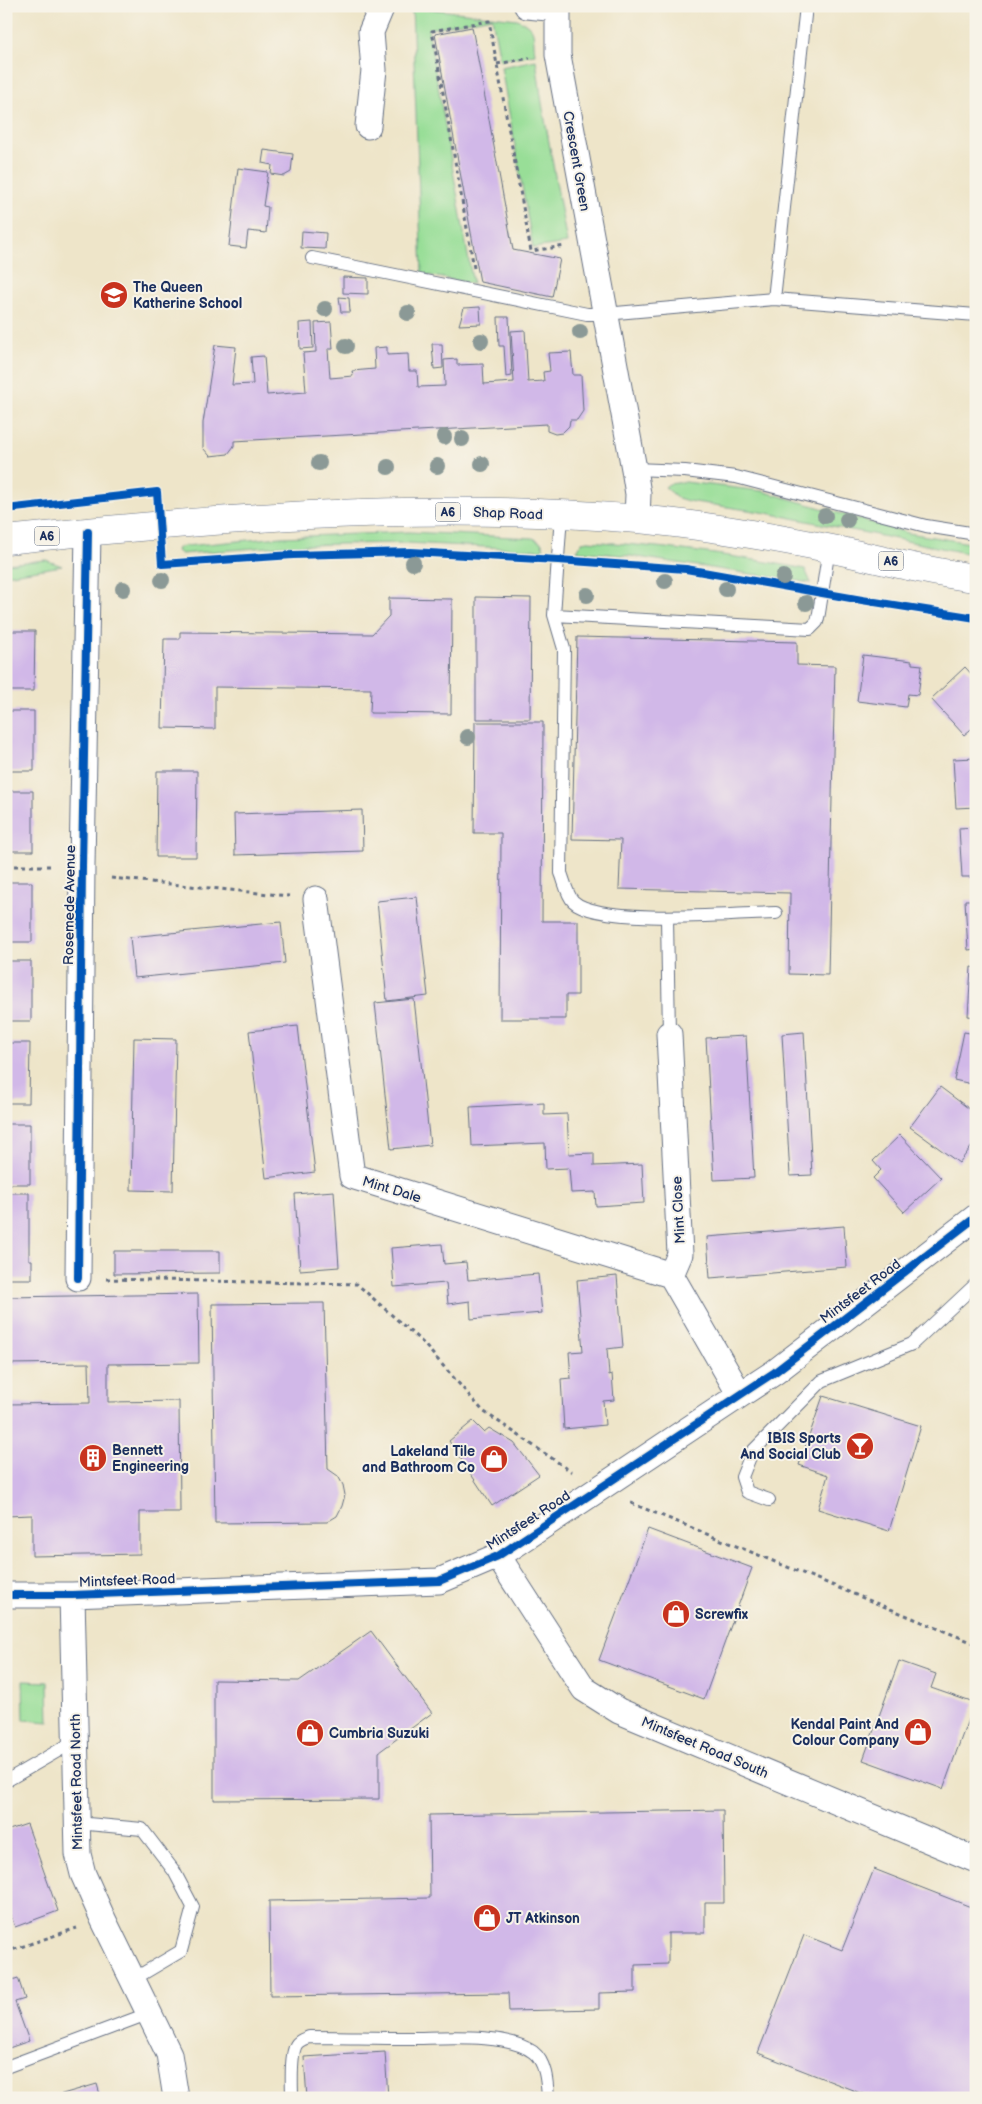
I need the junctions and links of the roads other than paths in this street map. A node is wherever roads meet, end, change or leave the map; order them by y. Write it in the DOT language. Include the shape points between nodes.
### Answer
graph roads {
  1 [pos="382,6"];
  2 [pos="527,6"];
  3 [pos="806,6"];
  4 [pos="558,8"];
  5 [pos="368,126"];
  6 [pos="312,258"];
  7 [pos="774,299"];
  8 [pos="605,314"];
  9 [pos="976,315"];
  10 [pos="634,469"];
  11 [pos="561,515"];
  12 [pos="637,519"];
  13 [pos="88,532"];
  14 [pos="976,534"];
  15 [pos="6,540"];
  16 [pos="829,548"];
  17 [pos="976,578"];
  18 [pos="554,615"];
  19 [pos="316,899"];
  20 [pos="776,913"];
  21 [pos="667,918"];
  22 [pos="669,1034"];
  23 [pos="976,1217"];
  24 [pos="671,1275"];
  25 [pos="78,1278"];
  26 [pos="976,1284"];
  27 [pos="740,1395"];
  28 [pos="768,1500"];
  29 [pos="498,1556"];
  30 [pos="6,1595"];
  31 [pos="72,1595"];
  32 [pos="76,1741"];
  33 [pos="6,1781"];
  34 [pos="77,1823"];
  35 [pos="976,1860"];
  36 [pos="132,1980"];
  37 [pos="150,2013"];
  38 [pos="6,2067"];
  39 [pos="177,2098"];
  40 [pos="292,2098"];
  41 [pos="548,2098"];
  1 -- 5 [label="street" via="371,32 374,70"];
  2 -- 4 [label="street"];
  3 -- 7 [label="lane"];
  4 -- 8 [label="street, Crescent Green" via="558,55"];
  6 -- 8 [label="lane" via="587,314"];
  7 -- 8 [label="lane"];
  7 -- 9 [label="lane"];
  8 -- 10 [label="street, Crescent Green"];
  10 -- 12 [label="street, Crescent Green"];
  10 -- 14 [label="lane" via="736,477 926,526"];
  11 -- 12 [label="highway, Shap Road / A6"];
  11 -- 13 [label="highway, Shap Road / A6" via="382,512 296,515"];
  11 -- 18 [label="lane"];
  12 -- 16 [label="highway, Shap Road / A6" via="725,529"];
  13 -- 15 [label="highway, Shap Road / A6"];
  13 -- 25 [label="street, Rosemede Avenue"];
  16 -- 17 [label="highway, Shap Road / A6"];
  16 -- 18 [label="lane" via="820,613 810,628"];
  18 -- 21 [label="lane" via="564,649 561,872 573,900 591,911"];
  19 -- 24 [label="street, Mint Dale" via="352,1176"];
  20 -- 21 [label="lane"];
  21 -- 22 [label="lane"];
  22 -- 24 [label="street, Mint Close" via="680,1254"];
  23 -- 27 [label="street, Mintsfeet Road" via="775,1372"];
  24 -- 27 [label="street"];
  26 -- 28 [label="lane" via="912,1344 822,1381 752,1452 742,1477 747,1492"];
  27 -- 29 [label="street, Mintsfeet Road"];
  29 -- 31 [label="street, Mintsfeet Road" via="439,1581"];
  29 -- 35 [label="street, Mintsfeet Road South" via="584,1688 619,1711"];
  30 -- 31 [label="street, Mintsfeet Road"];
  31 -- 32 [label="street, Mintsfeet Road North"];
  32 -- 33 [label="lane"];
  32 -- 34 [label="street, Mintsfeet Road North"];
  34 -- 36 [label="street, Mintsfeet Road North" via="78,1854 83,1874"];
  34 -- 36 [label="lane" via="142,1829 174,1871 193,1908 181,1950"];
  36 -- 37 [label="street, Mintsfeet Road North"];
  37 -- 38 [label="lane"];
  37 -- 39 [label="street, Mintsfeet Road North" via="169,2054"];
  40 -- 41 [label="lane" via="295,2046 309,2037 485,2038 519,2045 534,2053 540,2062 546,2073"];
}
